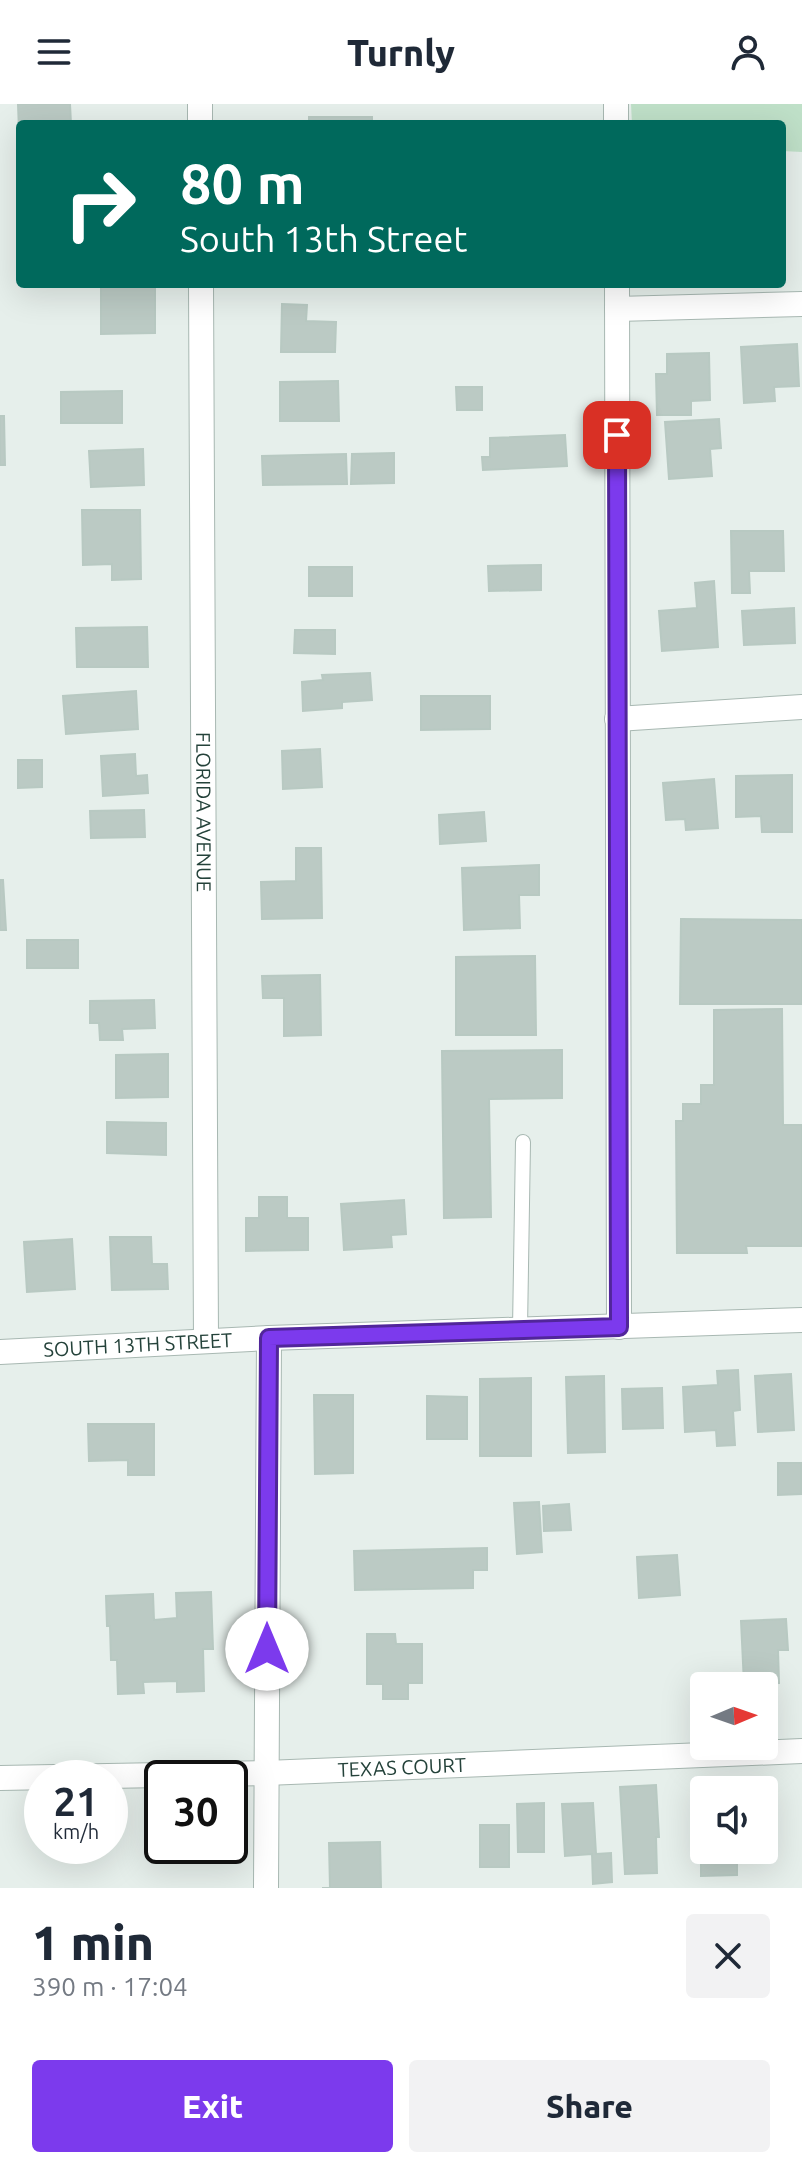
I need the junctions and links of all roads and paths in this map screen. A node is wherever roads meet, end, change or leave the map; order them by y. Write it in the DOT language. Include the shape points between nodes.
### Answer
graph roads {
  1 [pos="201,288"];
  2 [pos="617,288"];
  3 [pos="802,304"];
  4 [pos="617,309"];
  5 [pos="802,707"];
  6 [pos="617,719"];
  7 [pos="523,1142"];
  8 [pos="802,1320"];
  9 [pos="619,1327"];
  10 [pos="520,1329"];
  11 [pos="269,1338"];
  12 [pos="206,1341"];
  13 [pos="0,1352"];
  14 [pos="802,1751"];
  15 [pos="266,1773"];
  16 [pos="0,1778"];
  17 [pos="266,1888"];
  1 -- 12 [label="street, FLORIDA AVENUE"];
  2 -- 4 [label="street"];
  3 -- 4 [label="street"];
  4 -- 6 [label="street"];
  5 -- 6 [label="street"];
  6 -- 9 [label="street"];
  7 -- 10 [label="lane"];
  8 -- 9 [label="street, SOUTH 13TH STREET"];
  9 -- 10 [label="street, SOUTH 13TH STREET"];
  10 -- 11 [label="street, SOUTH 13TH STREET"];
  11 -- 12 [label="street, SOUTH 13TH STREET"];
  11 -- 15 [label="street"];
  12 -- 13 [label="street, SOUTH 13TH STREET"];
  14 -- 15 [label="street, TEXAS COURT"];
  15 -- 16 [label="street, TEXAS COURT"];
  15 -- 17 [label="street"];
}
